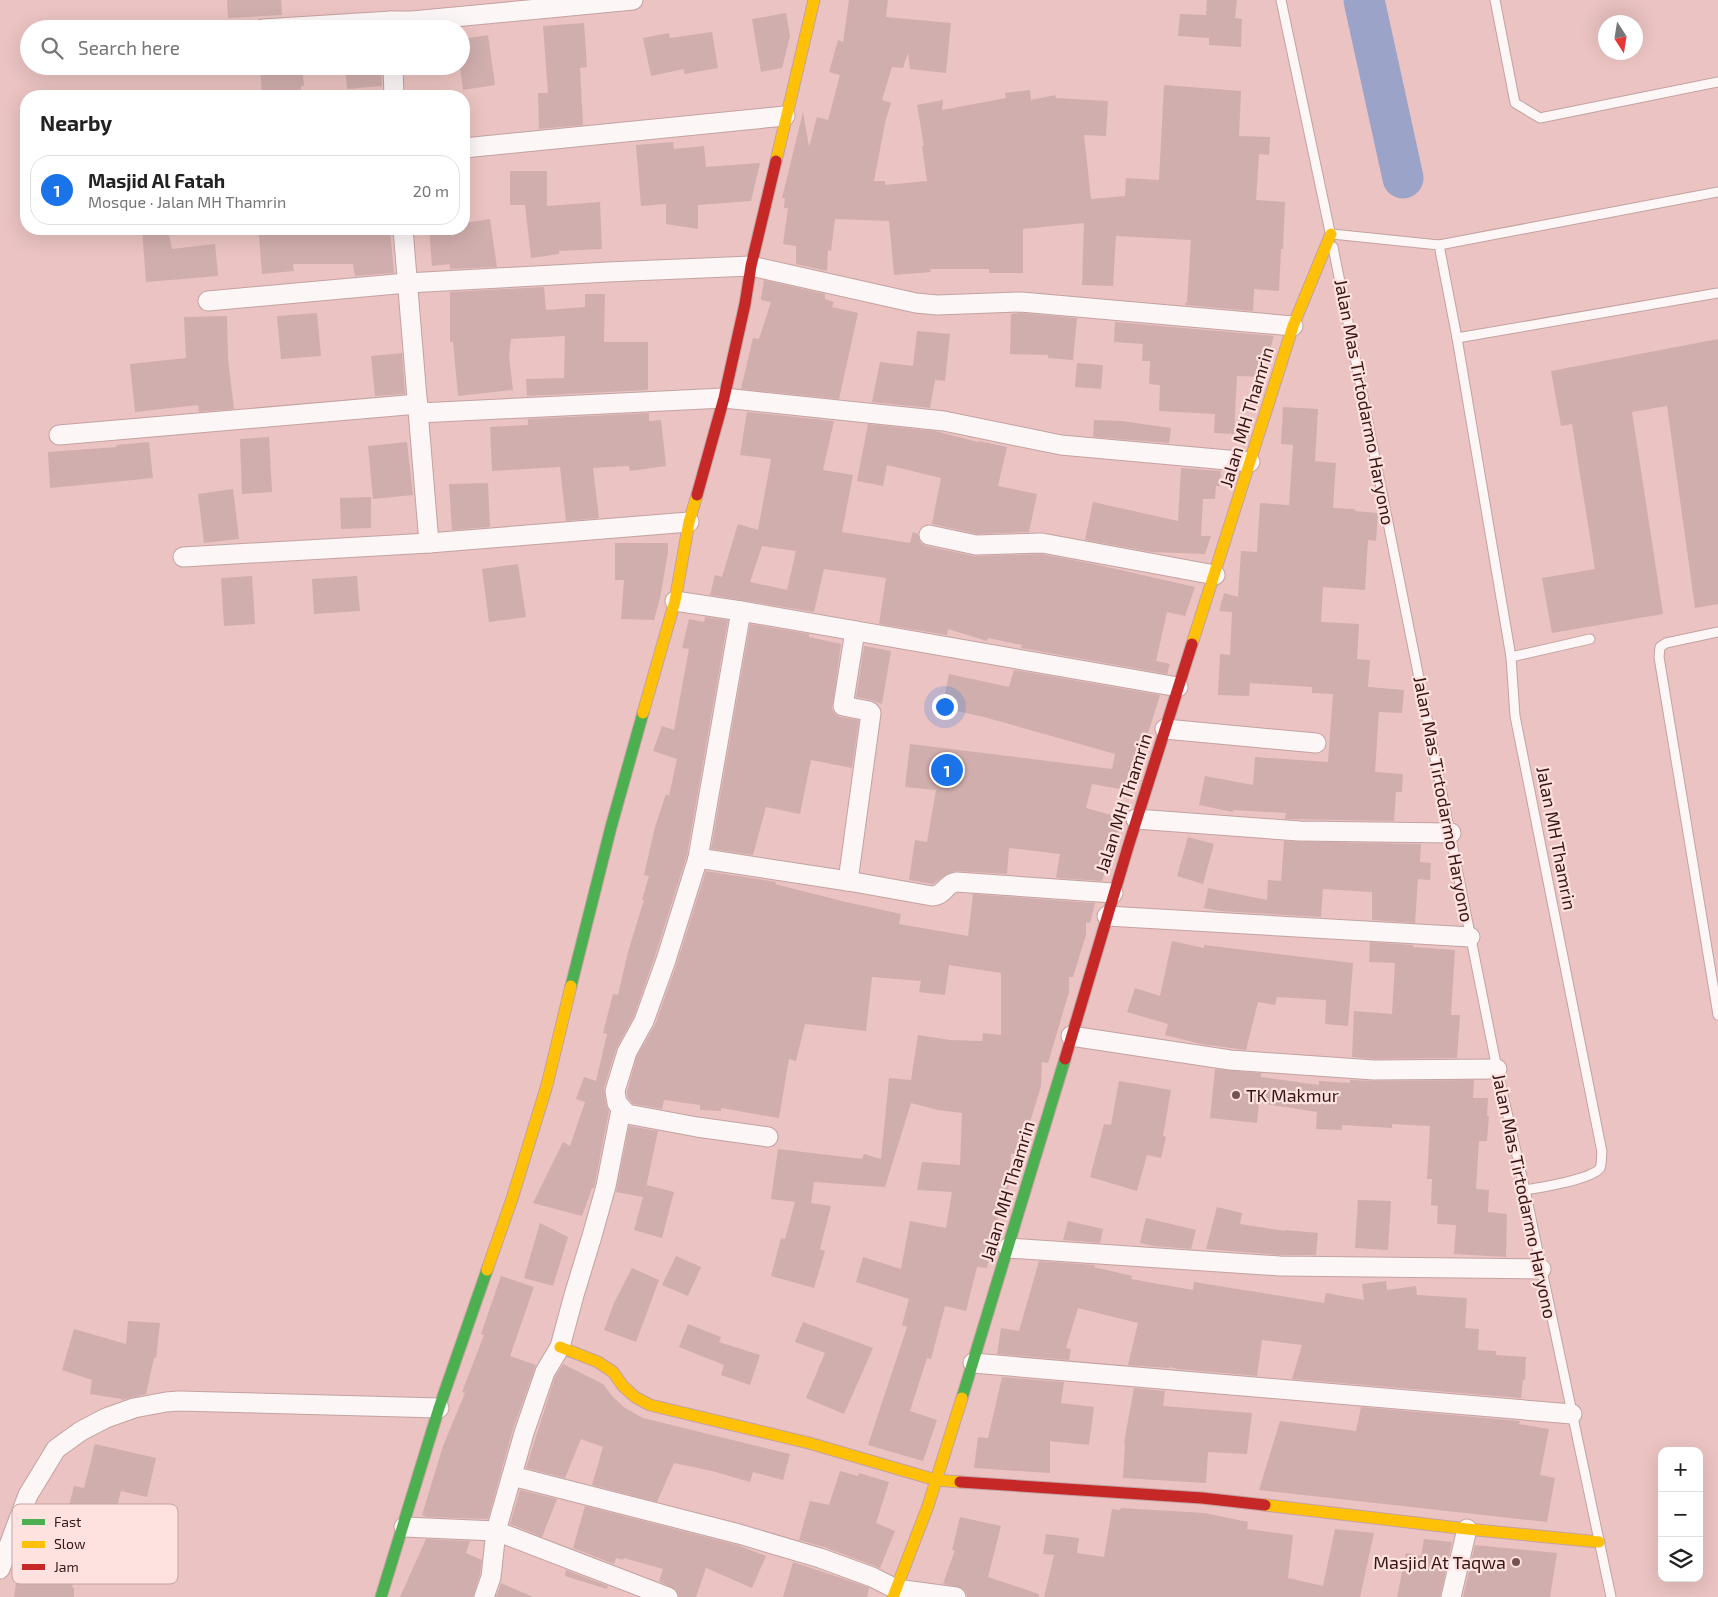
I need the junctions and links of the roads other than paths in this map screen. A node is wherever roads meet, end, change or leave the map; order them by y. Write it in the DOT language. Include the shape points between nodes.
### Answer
graph roads {
  1 [pos="633,0"];
  2 [pos="814,0"];
  3 [pos="1280,0"];
  4 [pos="1495,0"];
  5 [pos="423,20"];
  6 [pos="393,75"];
  7 [pos="1718,82"];
  8 [pos="394,90"];
  9 [pos="785,116"];
  10 [pos="470,147"];
  11 [pos="1718,192"];
  12 [pos="1331,234"];
  13 [pos="403,235"];
  14 [pos="1439,245"];
  15 [pos="751,266"];
  16 [pos="407,283"];
  17 [pos="1718,293"];
  18 [pos="208,301"];
  19 [pos="1293,326"];
  20 [pos="1456,338"];
  21 [pos="724,398"];
  22 [pos="419,409"];
  23 [pos="59,435"];
  24 [pos="1250,462"];
  25 [pos="689,522"];
  26 [pos="929,535"];
  27 [pos="429,543"];
  28 [pos="183,557"];
  29 [pos="1215,575"];
  30 [pos="675,601"];
  31 [pos="741,611"];
  32 [pos="855,631"];
  33 [pos="1718,632"];
  34 [pos="1590,639"];
  35 [pos="1511,657"];
  36 [pos="1178,688"];
  37 [pos="1165,729"];
  38 [pos="1316,743"];
  39 [pos="1136,819"];
  40 [pos="1452,833"];
  41 [pos="698,858"];
  42 [pos="848,881"];
  43 [pos="1113,893"];
  44 [pos="1107,916"];
  45 [pos="1470,937"];
  46 [pos="1718,1015"];
  47 [pos="1071,1036"];
  48 [pos="1497,1069"];
  49 [pos="621,1110"];
  50 [pos="768,1137"];
  51 [pos="1525,1190"];
  52 [pos="1008,1248"];
  53 [pos="1541,1269"];
  54 [pos="560,1347"];
  55 [pos="973,1363"];
  56 [pos="439,1408"];
  57 [pos="1572,1414"];
  58 [pos="512,1476"];
  59 [pos="936,1480"];
  60 [pos="25,1504"];
  61 [pos="404,1526"];
  62 [pos="1467,1529"];
  63 [pos="496,1531"];
  64 [pos="12,1537"];
  65 [pos="1599,1542"];
  66 [pos="0,1569"];
  67 [pos="894,1593"];
  68 [pos="381,1597"];
  69 [pos="484,1597"];
  70 [pos="668,1597"];
  71 [pos="956,1597"];
  72 [pos="1451,1597"];
  73 [pos="1610,1597"];
  1 -- 5 [label="street"];
  2 -- 9 [label="street"];
  3 -- 12 [label="lane, Jalan Mas Tirtodarmo Haryono"];
  4 -- 7 [label="lane" via="1515,103 1540,118"];
  6 -- 8 [label="street"];
  9 -- 10 [label="street"];
  9 -- 15 [label="street"];
  11 -- 14 [label="lane"];
  12 -- 14 [label="lane"];
  12 -- 19 [label="street, Jalan MH Thamrin"];
  12 -- 40 [label="lane, Jalan Mas Tirtodarmo Haryono"];
  13 -- 16 [label="street"];
  14 -- 20 [label="lane, Jalan MH Thamrin"];
  15 -- 16 [label="street"];
  15 -- 19 [label="street" via="916,303 1021,302"];
  15 -- 21 [label="street"];
  16 -- 18 [label="street"];
  16 -- 22 [label="street"];
  17 -- 20 [label="lane"];
  19 -- 24 [label="street, Jalan MH Thamrin"];
  20 -- 35 [label="lane, Jalan MH Thamrin"];
  21 -- 22 [label="street"];
  21 -- 24 [label="street" via="944,421 1060,444"];
  21 -- 25 [label="street"];
  22 -- 23 [label="street"];
  22 -- 27 [label="street"];
  24 -- 29 [label="street, Jalan MH Thamrin"];
  25 -- 27 [label="street"];
  25 -- 30 [label="street"];
  26 -- 29 [label="street" via="976,545 1042,543"];
  27 -- 28 [label="street"];
  29 -- 36 [label="street, Jalan MH Thamrin"];
  30 -- 31 [label="street"];
  30 -- 56 [label="street" via="611,828 547,1085 512,1199"];
  31 -- 32 [label="street"];
  31 -- 41 [label="street"];
  32 -- 36 [label="street"];
  32 -- 42 [label="street" via="843,706 871,713"];
  33 -- 46 [label="lane" via="1666,643 1660,647 1659,657"];
  34 -- 35 [label="lane"];
  35 -- 51 [label="lane, Jalan MH Thamrin" via="1515,716 1602,1152 1600,1167 1593,1174 1549,1187"];
  36 -- 37 [label="street, Jalan MH Thamrin"];
  37 -- 38 [label="street"];
  37 -- 39 [label="street, Jalan MH Thamrin"];
  39 -- 40 [label="street" via="1299,831"];
  39 -- 43 [label="street, Jalan MH Thamrin"];
  40 -- 45 [label="lane, Jalan Mas Tirtodarmo Haryono"];
  41 -- 42 [label="street"];
  41 -- 49 [label="street" via="666,960 644,1020 619,1074 615,1091"];
  42 -- 43 [label="street" via="932,896 940,895 956,882"];
  43 -- 44 [label="street, Jalan MH Thamrin"];
  44 -- 45 [label="street"];
  44 -- 47 [label="street, Jalan MH Thamrin"];
  45 -- 48 [label="lane, Jalan Mas Tirtodarmo Haryono"];
  47 -- 48 [label="street" via="1230,1060 1374,1070"];
  47 -- 52 [label="street, Jalan MH Thamrin"];
  48 -- 51 [label="lane, Jalan Mas Tirtodarmo Haryono"];
  49 -- 50 [label="street" via="627,1114 697,1127"];
  49 -- 54 [label="street" via="606,1186"];
  51 -- 53 [label="lane, Jalan Mas Tirtodarmo Haryono"];
  52 -- 53 [label="street" via="1280,1266"];
  52 -- 55 [label="street, Jalan MH Thamrin"];
  53 -- 57 [label="lane, Jalan Mas Tirtodarmo Haryono"];
  54 -- 58 [label="street" via="545,1372"];
  54 -- 59 [label="street" via="598,1362 613,1372 636,1397 650,1405 809,1443"];
  55 -- 57 [label="street"];
  55 -- 59 [label="street, Jalan MH Thamrin"];
  56 -- 60 [label="street" via="179,1401 134,1408 106,1418 56,1449"];
  56 -- 61 [label="street"];
  57 -- 65 [label="lane, Jalan Mas Tirtodarmo Haryono"];
  58 -- 63 [label="street"];
  58 -- 67 [label="street" via="748,1536 820,1558 872,1577"];
  59 -- 62 [label="street" via="1202,1498"];
  59 -- 67 [label="street, Jalan MH Thamrin"];
  61 -- 63 [label="street"];
  61 -- 68 [label="street"];
  62 -- 65 [label="street"];
  62 -- 72 [label="street"];
  63 -- 69 [label="street" via="491,1577"];
  63 -- 70 [label="street"];
  64 -- 66 [label="street"];
  65 -- 73 [label="lane, Jalan Mas Tirtodarmo Haryono"];
  67 -- 71 [label="street"];
}
